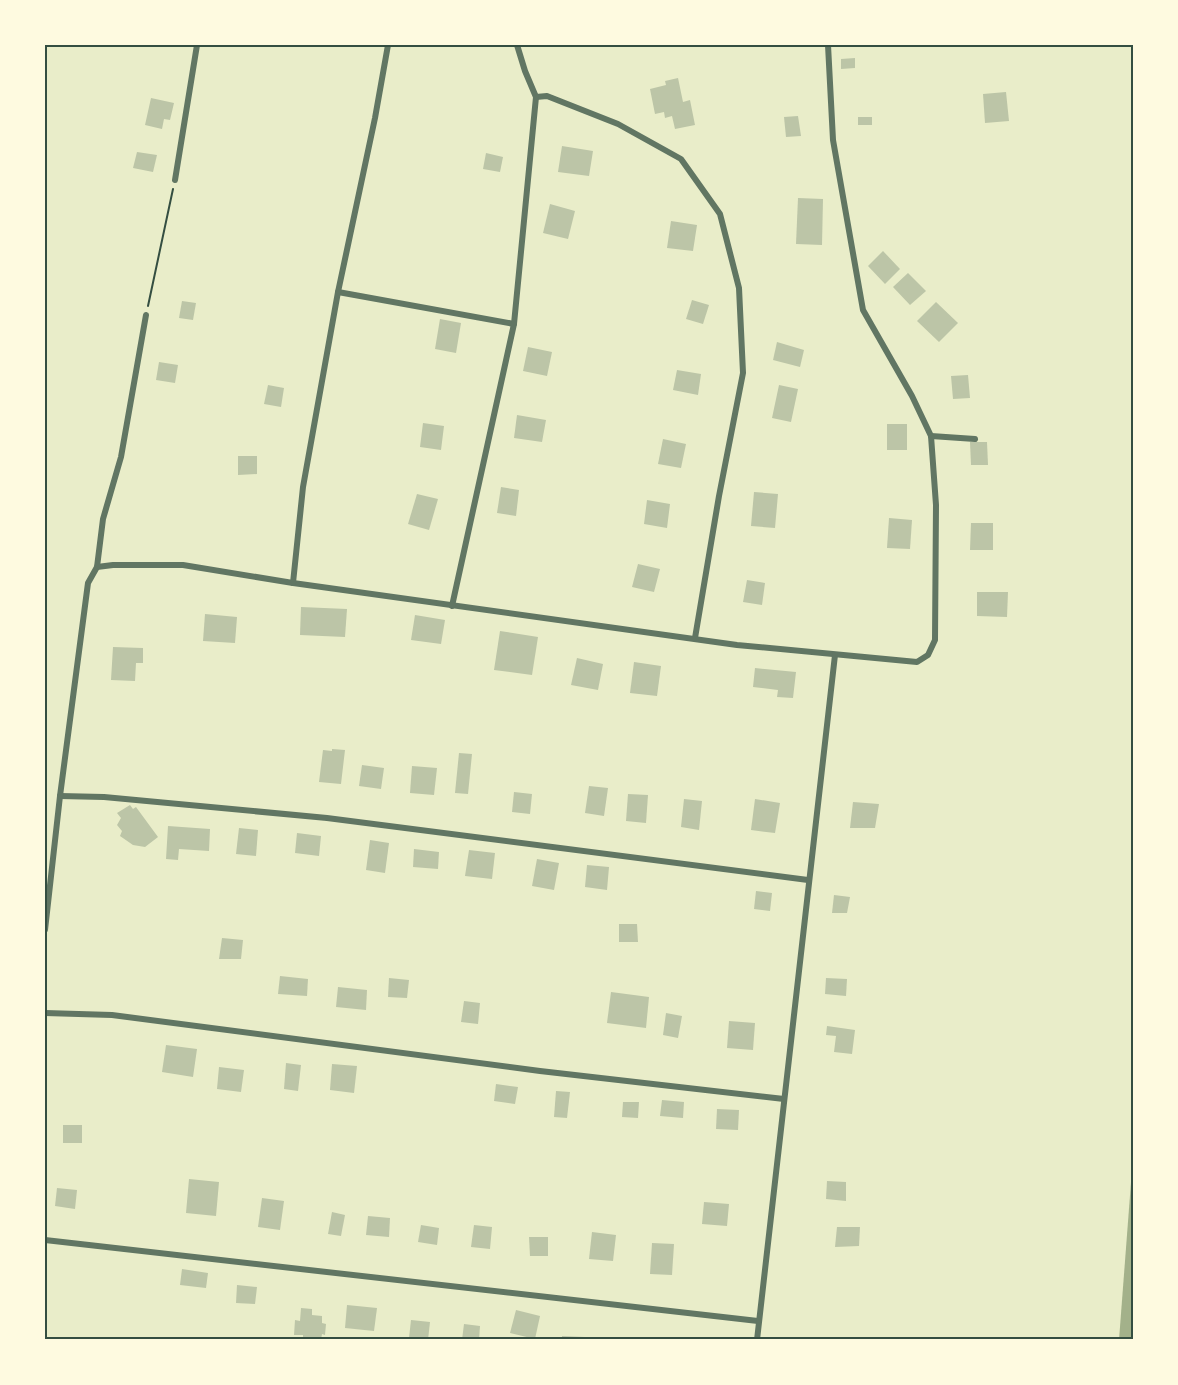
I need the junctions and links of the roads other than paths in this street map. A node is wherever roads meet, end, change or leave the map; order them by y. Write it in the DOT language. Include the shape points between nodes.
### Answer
graph roads {
  1 [pos="197,45"];
  2 [pos="388,45"];
  3 [pos="517,45"];
  4 [pos="828,45"];
  5 [pos="537,97"];
  6 [pos="175,180"];
  7 [pos="338,292"];
  8 [pos="146,315"];
  9 [pos="514,324"];
  10 [pos="931,436"];
  11 [pos="975,439"];
  12 [pos="97,567"];
  13 [pos="293,584"];
  14 [pos="452,606"];
  15 [pos="695,638"];
  16 [pos="835,655"];
  17 [pos="60,796"];
  18 [pos="808,880"];
  19 [pos="45,930"];
  20 [pos="45,1013"];
  21 [pos="784,1099"];
  22 [pos="45,1240"];
  23 [pos="758,1321"];
  24 [pos="757,1340"];
  1 -- 6 [label="street"];
  2 -- 7 [label="street"];
  3 -- 5 [label="street"];
  4 -- 10 [label="street" via="832,140 863,310"];
  5 -- 9 [label="street"];
  5 -- 15 [label="street" via="547,96 618,124 681,159 720,214 739,288 743,373"];
  7 -- 9 [label="street"];
  7 -- 13 [label="street" via="303,487"];
  8 -- 12 [label="street" via="121,457 103,519"];
  9 -- 14 [label="street"];
  10 -- 11 [label="street"];
  10 -- 16 [label="street" via="936,505 935,640 928,655 917,662"];
  12 -- 13 [label="street" via="183,565"];
  12 -- 17 [label="street" via="88,583"];
  13 -- 14 [label="street"];
  14 -- 15 [label="street"];
  15 -- 16 [label="street"];
  16 -- 18 [label="street"];
  17 -- 18 [label="street" via="327,818"];
  17 -- 19 [label="street"];
  18 -- 21 [label="street"];
  20 -- 21 [label="street" via="112,1015"];
  21 -- 23 [label="street"];
  22 -- 23 [label="street"];
  23 -- 24 [label="street"];
}
